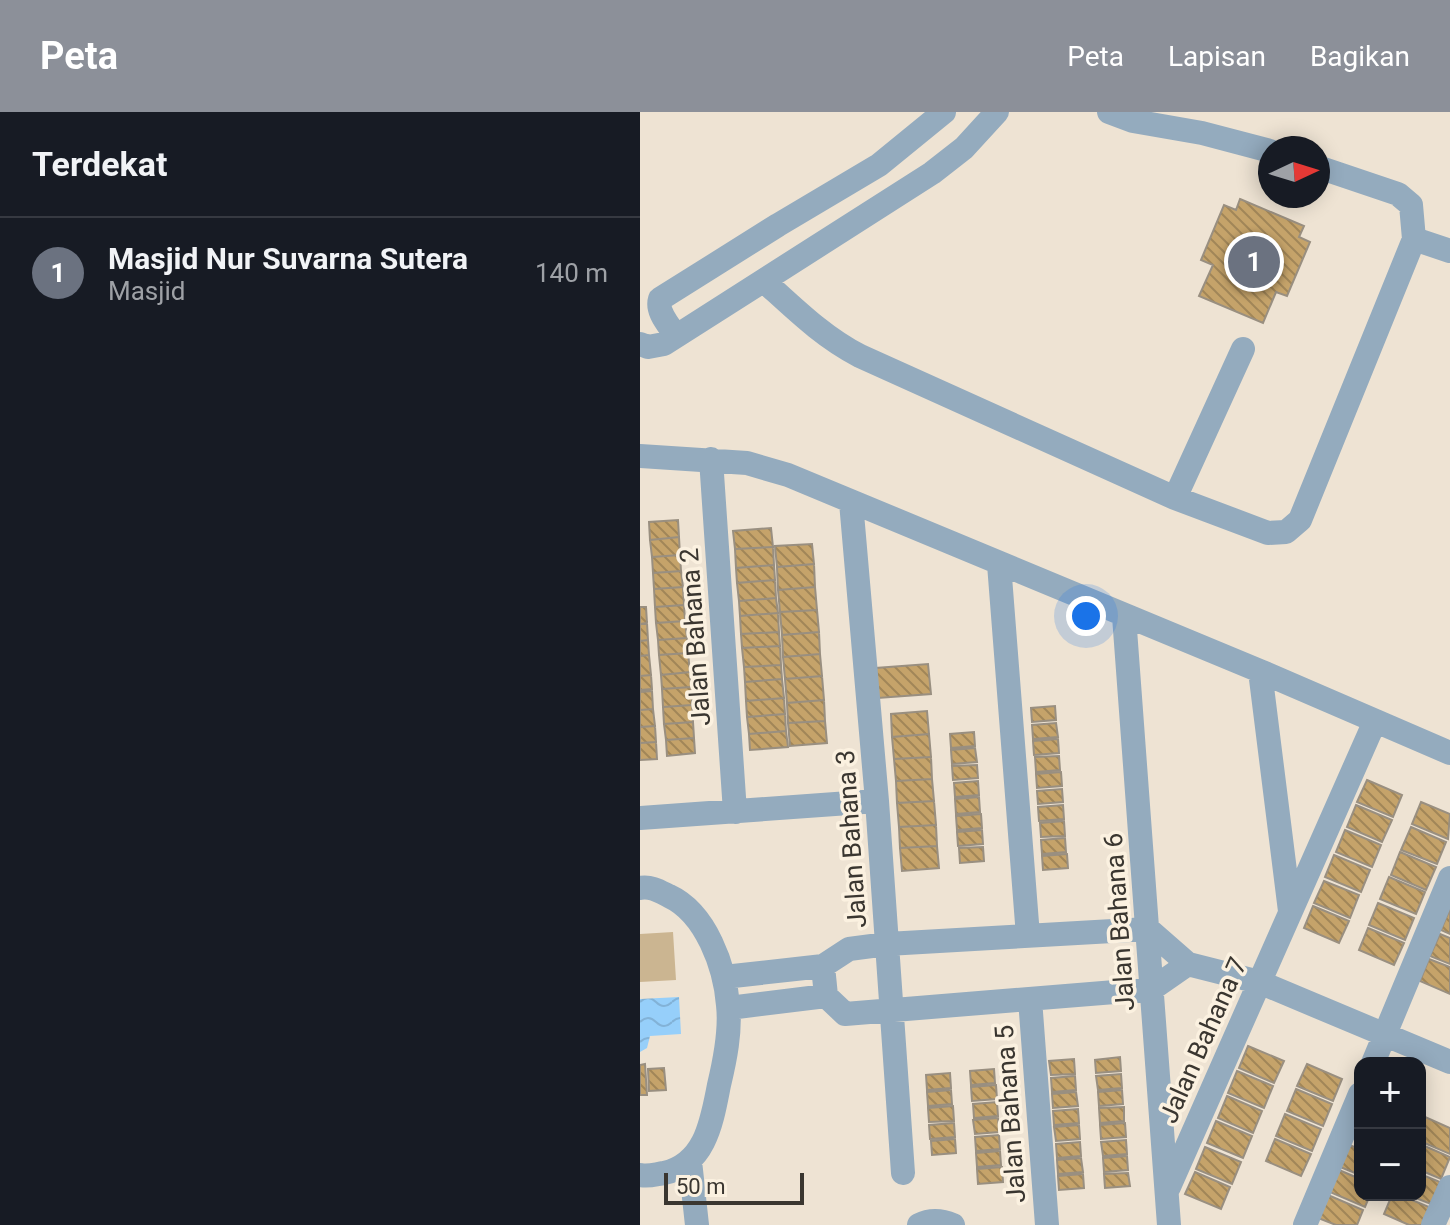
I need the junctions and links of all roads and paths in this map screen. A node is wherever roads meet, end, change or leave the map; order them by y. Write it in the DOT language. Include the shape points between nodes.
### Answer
graph roads {
  1 [pos="944,112"];
  2 [pos="997,112"];
  3 [pos="1109,112"];
  4 [pos="1258,148"];
  5 [pos="1330,171"];
  6 [pos="1414,239"];
  7 [pos="1450,251"];
  8 [pos="764,281"];
  9 [pos="669,337"];
  10 [pos="1243,349"];
  11 [pos="640,456"];
  12 [pos="711,459"];
  13 [pos="1175,498"];
  14 [pos="851,502"];
  15 [pos="999,564"];
  16 [pos="1124,616"];
  17 [pos="1260,671"];
  18 [pos="1375,721"];
  19 [pos="1450,753"];
  20 [pos="877,801"];
  21 [pos="735,812"];
  22 [pos="640,818"];
  23 [pos="1450,878"];
  24 [pos="640,888"];
  25 [pos="1290,912"];
  26 [pos="1148,929"];
  27 [pos="1028,936"];
  28 [pos="887,944"];
  29 [pos="1188,964"];
  30 [pos="823,966"];
  31 [pos="724,977"];
  32 [pos="1259,982"];
  33 [pos="1152,989"];
  34 [pos="826,996"];
  35 [pos="1030,999"];
  36 [pos="729,1008"];
  37 [pos="892,1010"];
  38 [pos="1385,1035"];
  39 [pos="1376,1057"];
  40 [pos="1450,1062"];
  41 [pos="1354,1108"];
  42 [pos="690,1161"];
  43 [pos="903,1173"];
  44 [pos="640,1175"];
  45 [pos="1450,1187"];
  46 [pos="1167,1191"];
  47 [pos="697,1225"];
  48 [pos="919,1225"];
  49 [pos="953,1225"];
  50 [pos="1047,1225"];
  51 [pos="1169,1225"];
  52 [pos="1305,1225"];
  53 [pos="1433,1225"];
  1 -- 9 [label="street" via="879,165 669,291 658,303"];
  2 -- 8 [label="street" via="932,173"];
  3 -- 4 [label="street"];
  5 -- 6 [label="street" via="1398,194 1411,205"];
  6 -- 7 [label="street"];
  6 -- 13 [label="street" via="1300,520 1286,532 1268,533"];
  8 -- 9 [label="street"];
  8 -- 13 [label="street" via="849,350"];
  10 -- 13 [label="street"];
  11 -- 12 [label="street"];
  12 -- 14 [label="street" via="788,475"];
  12 -- 21 [label="street, Jalan Bahana 2"];
  14 -- 15 [label="street"];
  14 -- 20 [label="street, Jalan Bahana 3"];
  15 -- 16 [label="street"];
  15 -- 27 [label="street"];
  16 -- 17 [label="street"];
  16 -- 26 [label="street, Jalan Bahana 6"];
  17 -- 18 [label="street"];
  17 -- 25 [label="street"];
  18 -- 19 [label="street"];
  18 -- 25 [label="street, Jalan Bahana 7"];
  20 -- 21 [label="street"];
  20 -- 28 [label="street, Jalan Bahana 3"];
  21 -- 22 [label="street"];
  23 -- 38 [label="street"];
  24 -- 31 [label="street" via="684,903 702,926"];
  25 -- 32 [label="street, Jalan Bahana 7"];
  26 -- 27 [label="street"];
  26 -- 29 [label="street"];
  26 -- 33 [label="street, Jalan Bahana 6"];
  27 -- 28 [label="street"];
  28 -- 30 [label="street" via="849,949"];
  28 -- 37 [label="street, Jalan Bahana 3"];
  29 -- 32 [label="street"];
  29 -- 33 [label="street"];
  30 -- 31 [label="street"];
  30 -- 34 [label="street"];
  31 -- 36 [label="street"];
  32 -- 38 [label="street"];
  32 -- 46 [label="street, Jalan Bahana 7"];
  33 -- 35 [label="street"];
  33 -- 46 [label="street, Jalan Bahana 6"];
  34 -- 36 [label="street"];
  34 -- 37 [label="street" via="845,1014"];
  35 -- 37 [label="street"];
  35 -- 50 [label="street, Jalan Bahana 5"];
  36 -- 42 [label="street" via="712,1120 705,1142"];
  37 -- 43 [label="street, Jalan Bahana 3"];
  38 -- 39 [label="street"];
  38 -- 40 [label="street"];
  41 -- 52 [label="street"];
  42 -- 44 [label="street" via="673,1171"];
  42 -- 47 [label="street"];
  45 -- 53 [label="street"];
  46 -- 51 [label="street, Jalan Bahana 6"];
  48 -- 49 [label="street" via="941,1220"];
}
